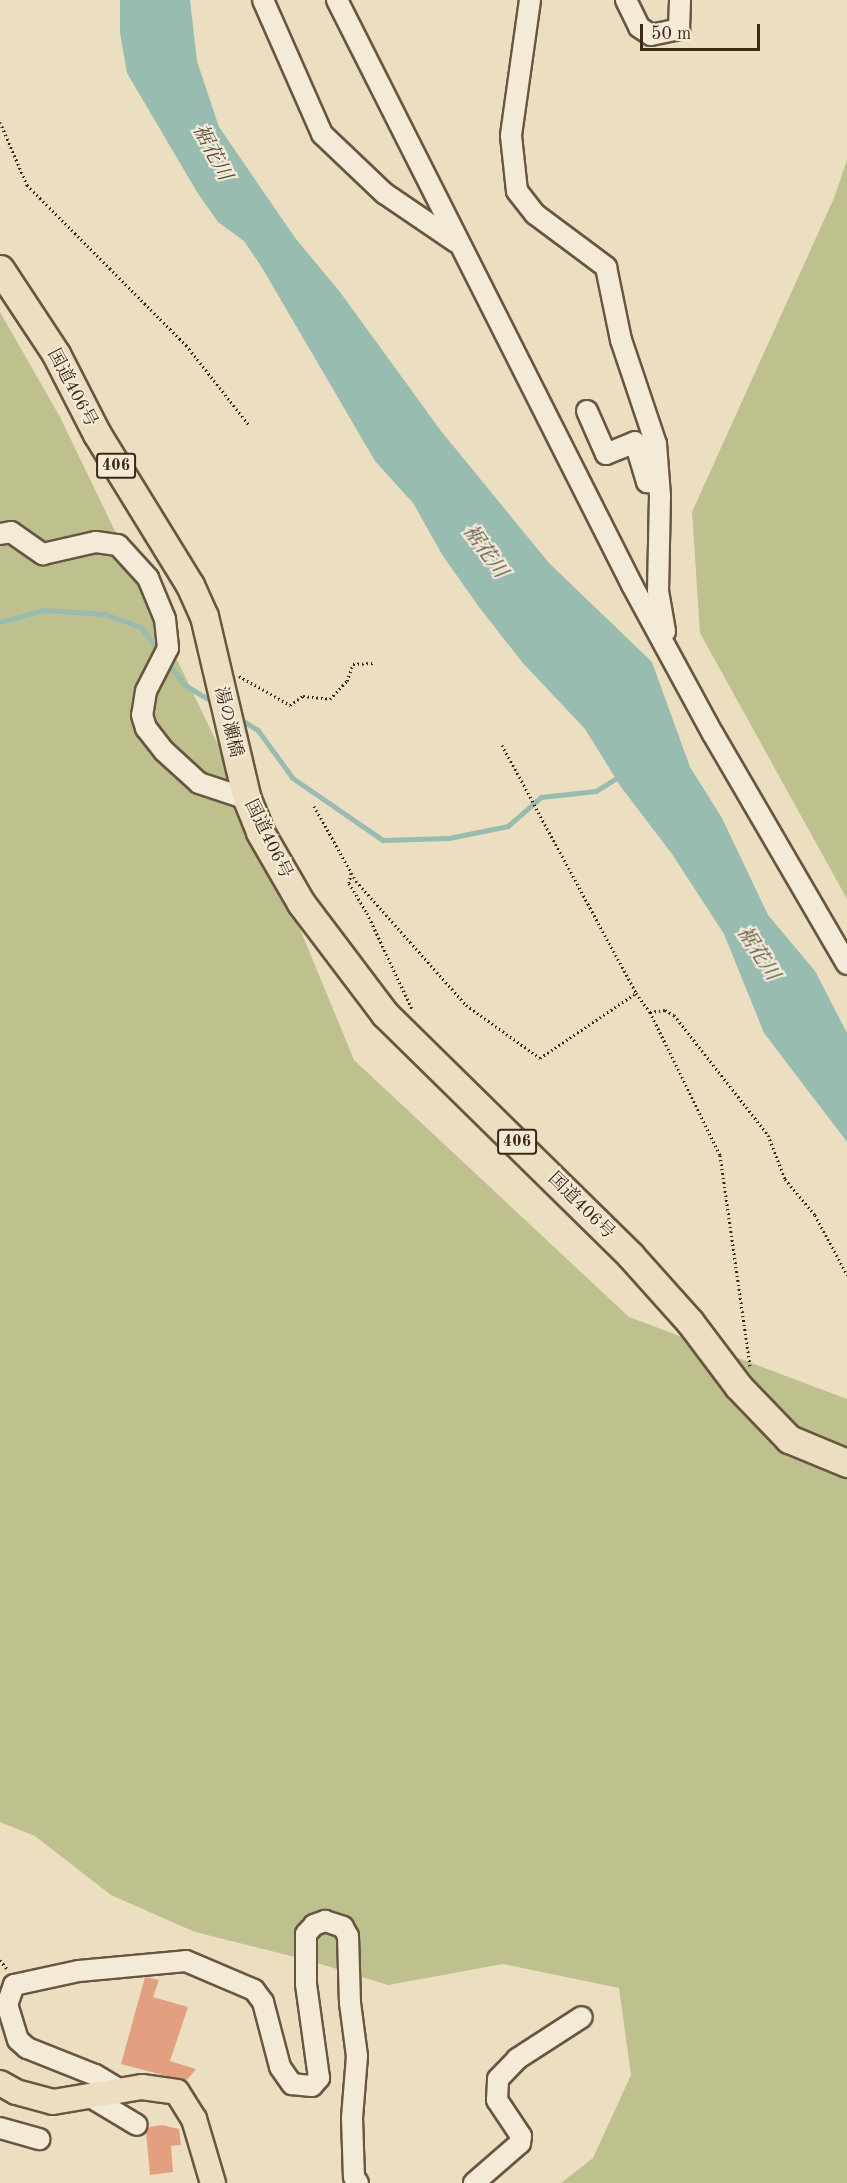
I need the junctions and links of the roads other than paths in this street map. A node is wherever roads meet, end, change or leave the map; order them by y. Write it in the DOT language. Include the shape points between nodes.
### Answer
graph roads {
  1 [pos="263,0"];
  2 [pos="337,0"];
  3 [pos="530,0"];
  4 [pos="626,0"];
  5 [pos="680,0"];
  6 [pos="458,243"];
  7 [pos="0,270"];
  8 [pos="587,411"];
  9 [pos="659,483"];
  10 [pos="0,534"];
  11 [pos="668,649"];
  12 [pos="226,668"];
  13 [pos="243,787"];
  14 [pos="847,964"];
  15 [pos="847,1463"];
  16 [pos="582,2017"];
  17 [pos="0,2083"];
  18 [pos="122,2091"];
  19 [pos="92,2098"];
  20 [pos="137,2125"];
  21 [pos="0,2128"];
  22 [pos="39,2139"];
  23 [pos="213,2183"];
  24 [pos="358,2183"];
  25 [pos="474,2183"];
  1 -- 6 [label="street" via="322,134 384,193"];
  2 -- 6 [label="street"];
  3 -- 9 [label="street" via="512,136 517,191 535,214 606,267 621,340 656,444"];
  4 -- 5 [label="street" via="639,27 651,35 679,29"];
  6 -- 11 [label="street"];
  7 -- 12 [label="highway, 国道406号 / 406" via="56,354 97,434 190,585"];
  8 -- 9 [label="street" via="606,454 634,442 647,482"];
  9 -- 11 [label="street" via="658,591"];
  10 -- 13 [label="street" via="11,532 43,554 96,542 118,545 148,578 165,619 168,648 146,691 144,721 164,751 199,783"];
  11 -- 14 [label="street"];
  12 -- 13 [label="highway, 湯の瀬橋 / 406"];
  13 -- 15 [label="highway, 国道406号 / 406" via="260,832 301,903 385,1014 630,1255 690,1322 738,1386 789,1439"];
  16 -- 25 [label="street" via="517,2059 498,2079 497,2100 521,2136 520,2143"];
  17 -- 19 [label="main road" via="16,2092 53,2102"];
  18 -- 19 [label="main road"];
  18 -- 23 [label="main road" via="142,2087 177,2092 194,2120"];
  18 -- 24 [label="street" via="18,2040 8,2005 14,1984 79,1971 186,1961 254,1990 263,2002 280,2067 292,2084 312,2086 319,2078 306,1984 306,1934 314,1925 326,1921 334,1924 348,1936 350,2003 357,2056 352,2118 354,2177"];
  19 -- 20 [label="street"];
  21 -- 22 [label="street"];
}
